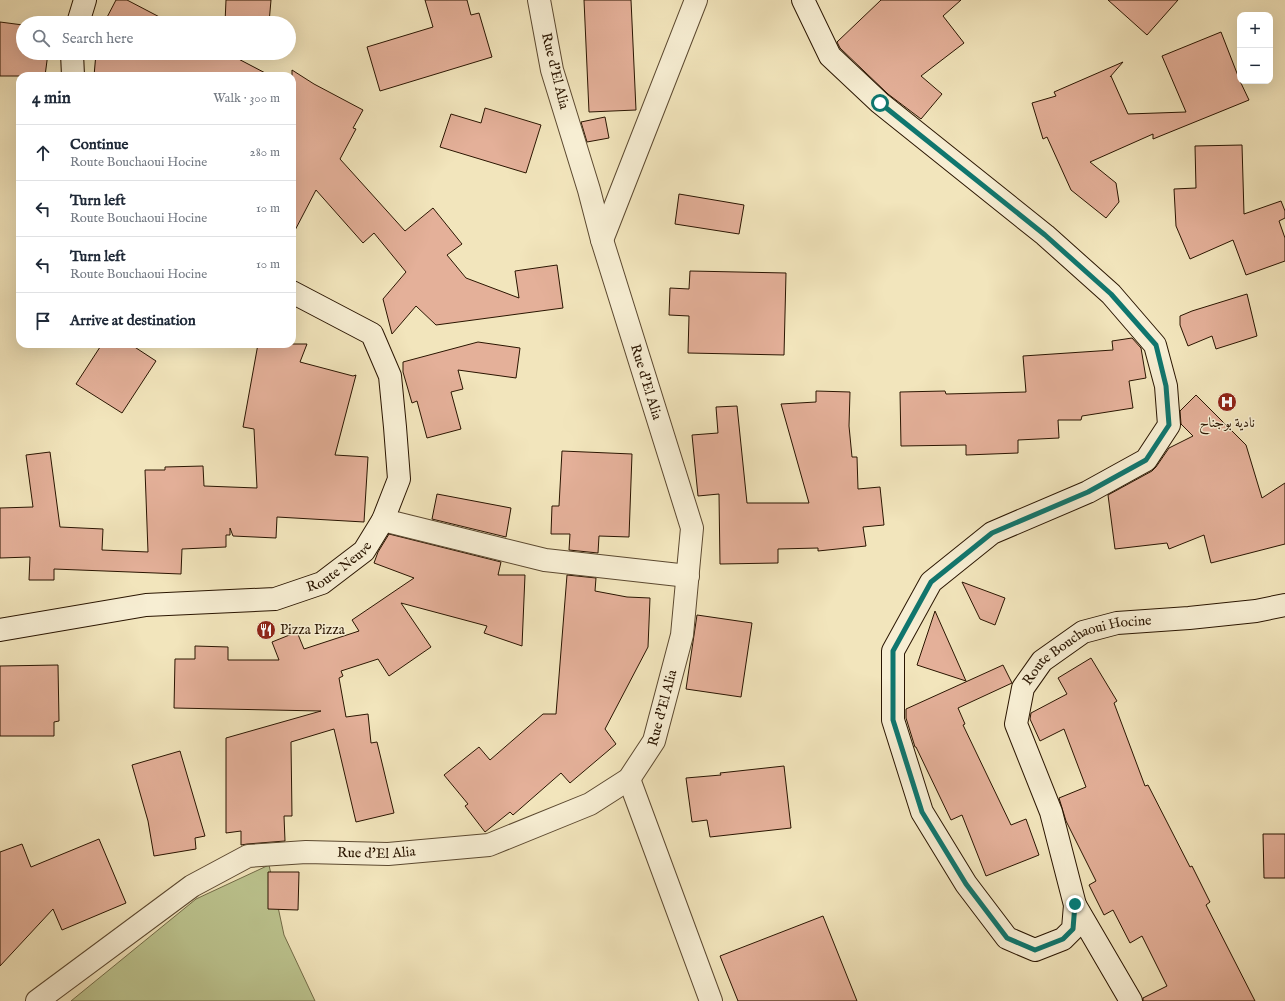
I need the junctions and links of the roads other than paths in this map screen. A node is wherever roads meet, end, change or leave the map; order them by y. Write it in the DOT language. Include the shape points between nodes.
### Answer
graph roads {
  1 [pos="85,0"];
  2 [pos="539,0"];
  3 [pos="696,0"];
  4 [pos="804,0"];
  5 [pos="80,16"];
  6 [pos="72,60"];
  7 [pos="73,72"];
  8 [pos="602,240"];
  9 [pos="296,294"];
  10 [pos="383,520"];
  11 [pos="688,576"];
  12 [pos="1285,605"];
  13 [pos="0,630"];
  14 [pos="629,779"];
  15 [pos="1075,904"];
  16 [pos="37,1001"];
  17 [pos="711,1001"];
  18 [pos="1131,1001"];
  1 -- 5 [label="street"];
  2 -- 8 [label="street, Rue d'El Alia" via="552,70"];
  3 -- 8 [label="street"];
  4 -- 15 [label="street, Route Bouchaoui Hocine" via="830,56 880,103 1045,235 1111,294 1156,345 1166,386 1169,425 1146,460 1088,492 992,533 931,582 893,651 893,720 914,789 922,812 966,884 1007,938 1035,950 1063,939 1073,929"];
  6 -- 7 [label="street"];
  8 -- 11 [label="street, Rue d'El Alia" via="692,528"];
  9 -- 10 [label="street, Route Neuve" via="372,334 390,376 399,479"];
  10 -- 11 [label="street" via="545,560"];
  10 -- 13 [label="street, Route Neuve" via="364,551 328,578 275,600 146,605"];
  11 -- 14 [label="street, Rue d'El Alia" via="682,635 654,742"];
  12 -- 15 [label="street, Route Bouchaoui Hocine" via="1256,611 1117,623 1083,632 1042,661 1023,688 1016,724 1051,812"];
  14 -- 16 [label="street, Rue d'El Alia" via="590,804 489,845 388,854 306,852 248,856 192,886"];
  14 -- 17 [label="street"];
  15 -- 18 [label="street"];
}
